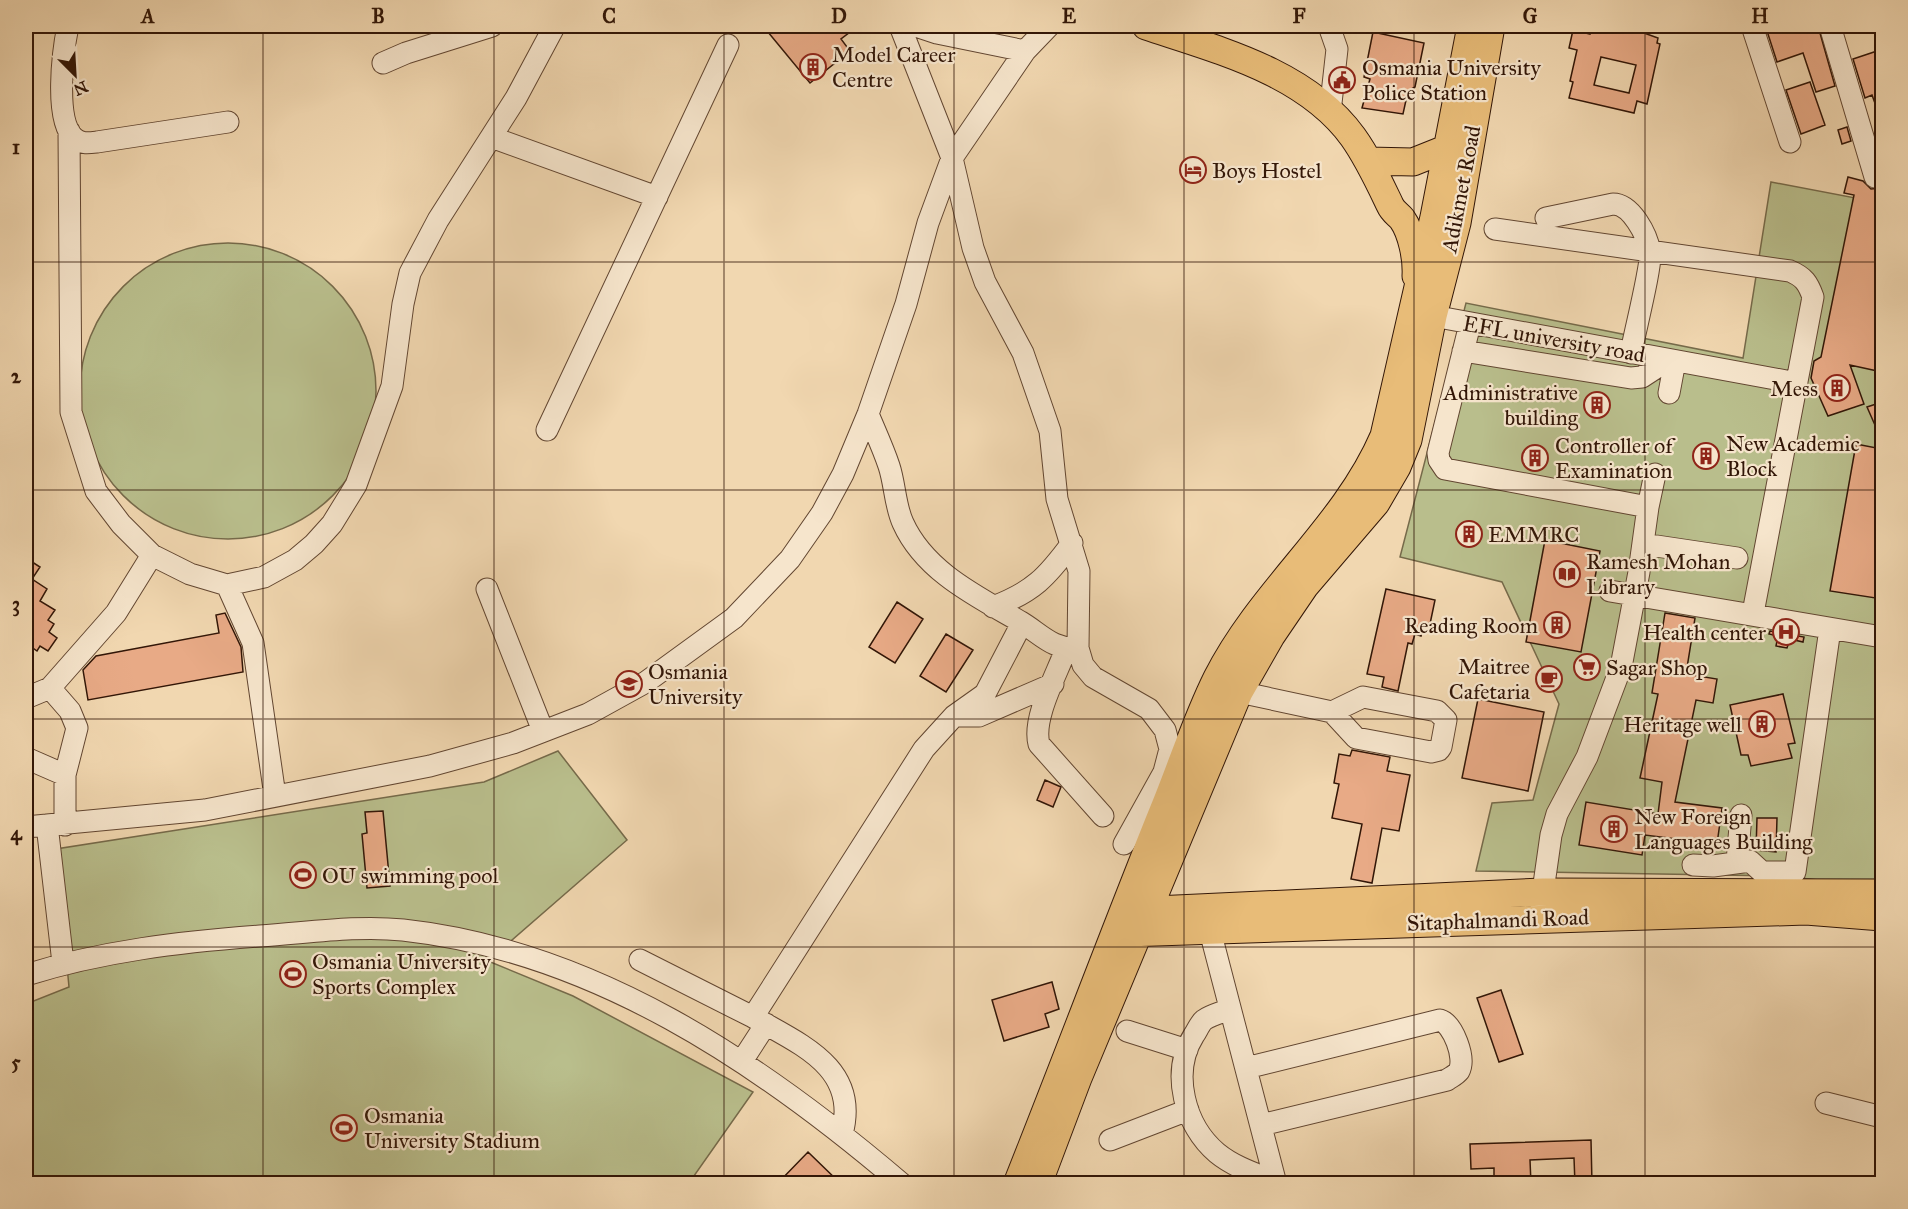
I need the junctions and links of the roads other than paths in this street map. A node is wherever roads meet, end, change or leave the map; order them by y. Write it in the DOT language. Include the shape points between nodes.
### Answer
graph roads {
  1 [pos="68,26"];
  2 [pos="492,26"];
  3 [pos="555,26"];
  4 [pos="900,26"];
  5 [pos="916,26"];
  6 [pos="1049,26"];
  7 [pos="1146,26"];
  8 [pos="1329,26"];
  9 [pos="1471,26"];
  10 [pos="1491,26"];
  11 [pos="1752,26"];
  12 [pos="1830,26"];
  13 [pos="728,45"];
  14 [pos="1025,51"];
  15 [pos="383,63"];
  16 [pos="1330,111"];
  17 [pos="228,122"];
  18 [pos="69,131"];
  19 [pos="491,137"];
  20 [pos="1790,142"];
  21 [pos="1875,146"];
  22 [pos="1448,147"];
  23 [pos="952,158"];
  24 [pos="1368,161"];
  25 [pos="1875,177"];
  26 [pos="657,197"];
  27 [pos="1546,218"];
  28 [pos="1495,229"];
  29 [pos="1650,253"];
  30 [pos="1424,312"];
  31 [pos="1470,324"];
  32 [pos="1600,348"];
  33 [pos="1463,351"];
  34 [pos="1631,353"];
  35 [pos="1671,361"];
  36 [pos="1618,376"];
  37 [pos="1797,383"];
  38 [pos="1669,393"];
  39 [pos="868,414"];
  40 [pos="547,430"];
  41 [pos="1655,474"];
  42 [pos="1648,507"];
  43 [pos="1072,543"];
  44 [pos="1643,544"];
  45 [pos="152,555"];
  46 [pos="1737,558"];
  47 [pos="227,585"];
  48 [pos="487,589"];
  49 [pos="1610,591"];
  50 [pos="1635,594"];
  51 [pos="993,608"];
  52 [pos="1753,613"];
  53 [pos="1022,623"];
  54 [pos="1830,629"];
  55 [pos="1882,638"];
  56 [pos="1072,649"];
  57 [pos="1053,684"];
  58 [pos="50,688"];
  59 [pos="1239,692"];
  60 [pos="26,698"];
  61 [pos="1332,712"];
  62 [pos="954,716"];
  63 [pos="543,731"];
  64 [pos="26,758"];
  65 [pos="65,775"];
  66 [pos="275,796"];
  67 [pos="1741,815"];
  68 [pos="1103,816"];
  69 [pos="56,825"];
  70 [pos="26,828"];
  71 [pos="1124,844"];
  72 [pos="1737,862"];
  73 [pos="1693,864"];
  74 [pos="1543,892"];
  75 [pos="1882,893"];
  76 [pos="1882,917"];
  77 [pos="1538,918"];
  78 [pos="1145,921"];
  79 [pos="1118,922"];
  80 [pos="1210,931"];
  81 [pos="640,960"];
  82 [pos="63,963"];
  83 [pos="26,975"];
  84 [pos="1230,1009"];
  85 [pos="760,1020"];
  86 [pos="1127,1031"];
  87 [pos="1187,1050"];
  88 [pos="742,1061"];
  89 [pos="1246,1068"];
  90 [pos="1826,1103"];
  91 [pos="1188,1110"];
  92 [pos="1882,1117"];
  93 [pos="1261,1125"];
  94 [pos="842,1134"];
  95 [pos="1110,1140"];
  96 [pos="1276,1183"];
  97 [pos="902,1184"];
  98 [pos="1017,1184"];
  99 [pos="1038,1184"];
  1 -- 18 [label="street" via="62,68"];
  2 -- 15 [label="street"];
  3 -- 19 [label="street"];
  4 -- 23 [label="street"];
  5 -- 14 [label="street"];
  6 -- 14 [label="street"];
  7 -- 16 [label="main road" via="1246,61 1296,87"];
  8 -- 16 [label="street" via="1337,50"];
  9 -- 22 [label="main road, Adikmet Road"];
  10 -- 30 [label="main road, Adikmet Road" via="1457,223"];
  11 -- 20 [label="street"];
  12 -- 21 [label="street"];
  13 -- 26 [label="street"];
  14 -- 23 [label="street"];
  16 -- 24 [label="main road"];
  17 -- 18 [label="street" via="84,143"];
  18 -- 45 [label="street" via="71,412 96,491"];
  19 -- 26 [label="street"];
  19 -- 47 [label="street" via="438,220 410,273 392,386 356,485 332,524 295,560 264,577"];
  21 -- 25 [label="street"];
  22 -- 24 [label="main road" via="1413,162"];
  22 -- 30 [label="main road, Adikmet Road"];
  23 -- 39 [label="street"];
  23 -- 43 [label="street" via="976,256 999,313 1023,353 1050,431 1057,499"];
  24 -- 30 [label="main road" via="1393,212 1390,223 1401,272"];
  26 -- 40 [label="street"];
  27 -- 29 [label="street" via="1620,204 1632,213"];
  28 -- 29 [label="street"];
  29 -- 34 [label="street"];
  29 -- 37 [label="street" via="1790,270 1801,275 1813,297"];
  30 -- 31 [label="street, EFL university road"];
  30 -- 59 [label="main road" via="1408,440 1398,467 1376,503 1305,586"];
  30 -- 79 [label="main road" via="1376,456 1341,512 1267,598 1217,678"];
  31 -- 32 [label="street, EFL university road"];
  31 -- 33 [label="street"];
  32 -- 34 [label="street, EFL university road"];
  32 -- 36 [label="street" via="1608,369"];
  33 -- 36 [label="street"];
  33 -- 42 [label="street" via="1438,453 1445,469"];
  34 -- 35 [label="street, EFL university road"];
  35 -- 36 [label="street" via="1642,377"];
  35 -- 37 [label="street, EFL university road"];
  35 -- 38 [label="street"];
  37 -- 52 [label="street"];
  39 -- 51 [label="street" via="889,465 902,521 913,541 947,575"];
  39 -- 63 [label="street" via="822,513 790,560 734,618 646,682 588,714"];
  41 -- 42 [label="street"];
  42 -- 44 [label="street"];
  43 -- 51 [label="street" via="1037,586"];
  43 -- 56 [label="street" via="1080,596"];
  44 -- 46 [label="street"];
  44 -- 50 [label="street"];
  45 -- 47 [label="street" via="190,574"];
  45 -- 58 [label="street" via="116,613"];
  47 -- 66 [label="street" via="254,642"];
  48 -- 63 [label="street"];
  49 -- 50 [label="street"];
  50 -- 52 [label="street"];
  50 -- 74 [label="street" via="1621,667 1604,717 1557,814"];
  51 -- 53 [label="street"];
  52 -- 54 [label="street"];
  53 -- 56 [label="street" via="1052,644"];
  53 -- 62 [label="street" via="985,694"];
  54 -- 55 [label="street"];
  54 -- 72 [label="street" via="1797,869 1789,874 1762,872 1753,862"];
  56 -- 57 [label="street"];
  56 -- 71 [label="street" via="1093,677 1149,709 1165,730 1170,749 1164,772"];
  57 -- 62 [label="street" via="979,716"];
  57 -- 68 [label="street" via="1038,722 1039,744"];
  58 -- 60 [label="street"];
  58 -- 65 [label="street" via="70,711 77,728"];
  59 -- 61 [label="street"];
  59 -- 78 [label="main road"];
  61 -- 61 [label="street" via="1363,698 1437,711 1446,720 1440,747 1431,752 1356,738"];
  62 -- 85 [label="street" via="924,749"];
  63 -- 66 [label="street" via="430,766"];
  64 -- 65 [label="street"];
  65 -- 69 [label="street"];
  66 -- 69 [label="street" via="205,810"];
  67 -- 72 [label="street"];
  69 -- 70 [label="street"];
  69 -- 82 [label="street"];
  72 -- 73 [label="street"];
  74 -- 75 [label="main road, Sitaphalmandi Road"];
  74 -- 77 [label="street"];
  74 -- 78 [label="main road, Sitaphalmandi Road"];
  76 -- 77 [label="main road, Sitaphalmandi Road" via="1806,911"];
  77 -- 80 [label="main road, Sitaphalmandi Road"];
  78 -- 79 [label="main road, Sitaphalmandi Road"];
  78 -- 80 [label="main road, Sitaphalmandi Road"];
  78 -- 99 [label="main road"];
  79 -- 98 [label="main road"];
  80 -- 84 [label="street"];
  81 -- 85 [label="street"];
  82 -- 83 [label="street"];
  82 -- 88 [label="street" via="114,952 236,938 400,930 456,938 515,951 596,982 657,1011"];
  84 -- 87 [label="street" via="1204,1020"];
  84 -- 89 [label="street"];
  85 -- 88 [label="street"];
  85 -- 94 [label="street" via="823,1059 834,1073 843,1102"];
  86 -- 87 [label="street"];
  87 -- 91 [label="street" via="1182,1086"];
  88 -- 94 [label="street"];
  89 -- 93 [label="street"];
  89 -- 93 [label="street" via="1440,1020 1452,1028 1461,1060 1459,1070 1447,1080"];
  90 -- 92 [label="street"];
  91 -- 95 [label="street"];
  91 -- 96 [label="street" via="1217,1153"];
  93 -- 96 [label="street"];
  94 -- 97 [label="street"];
}
